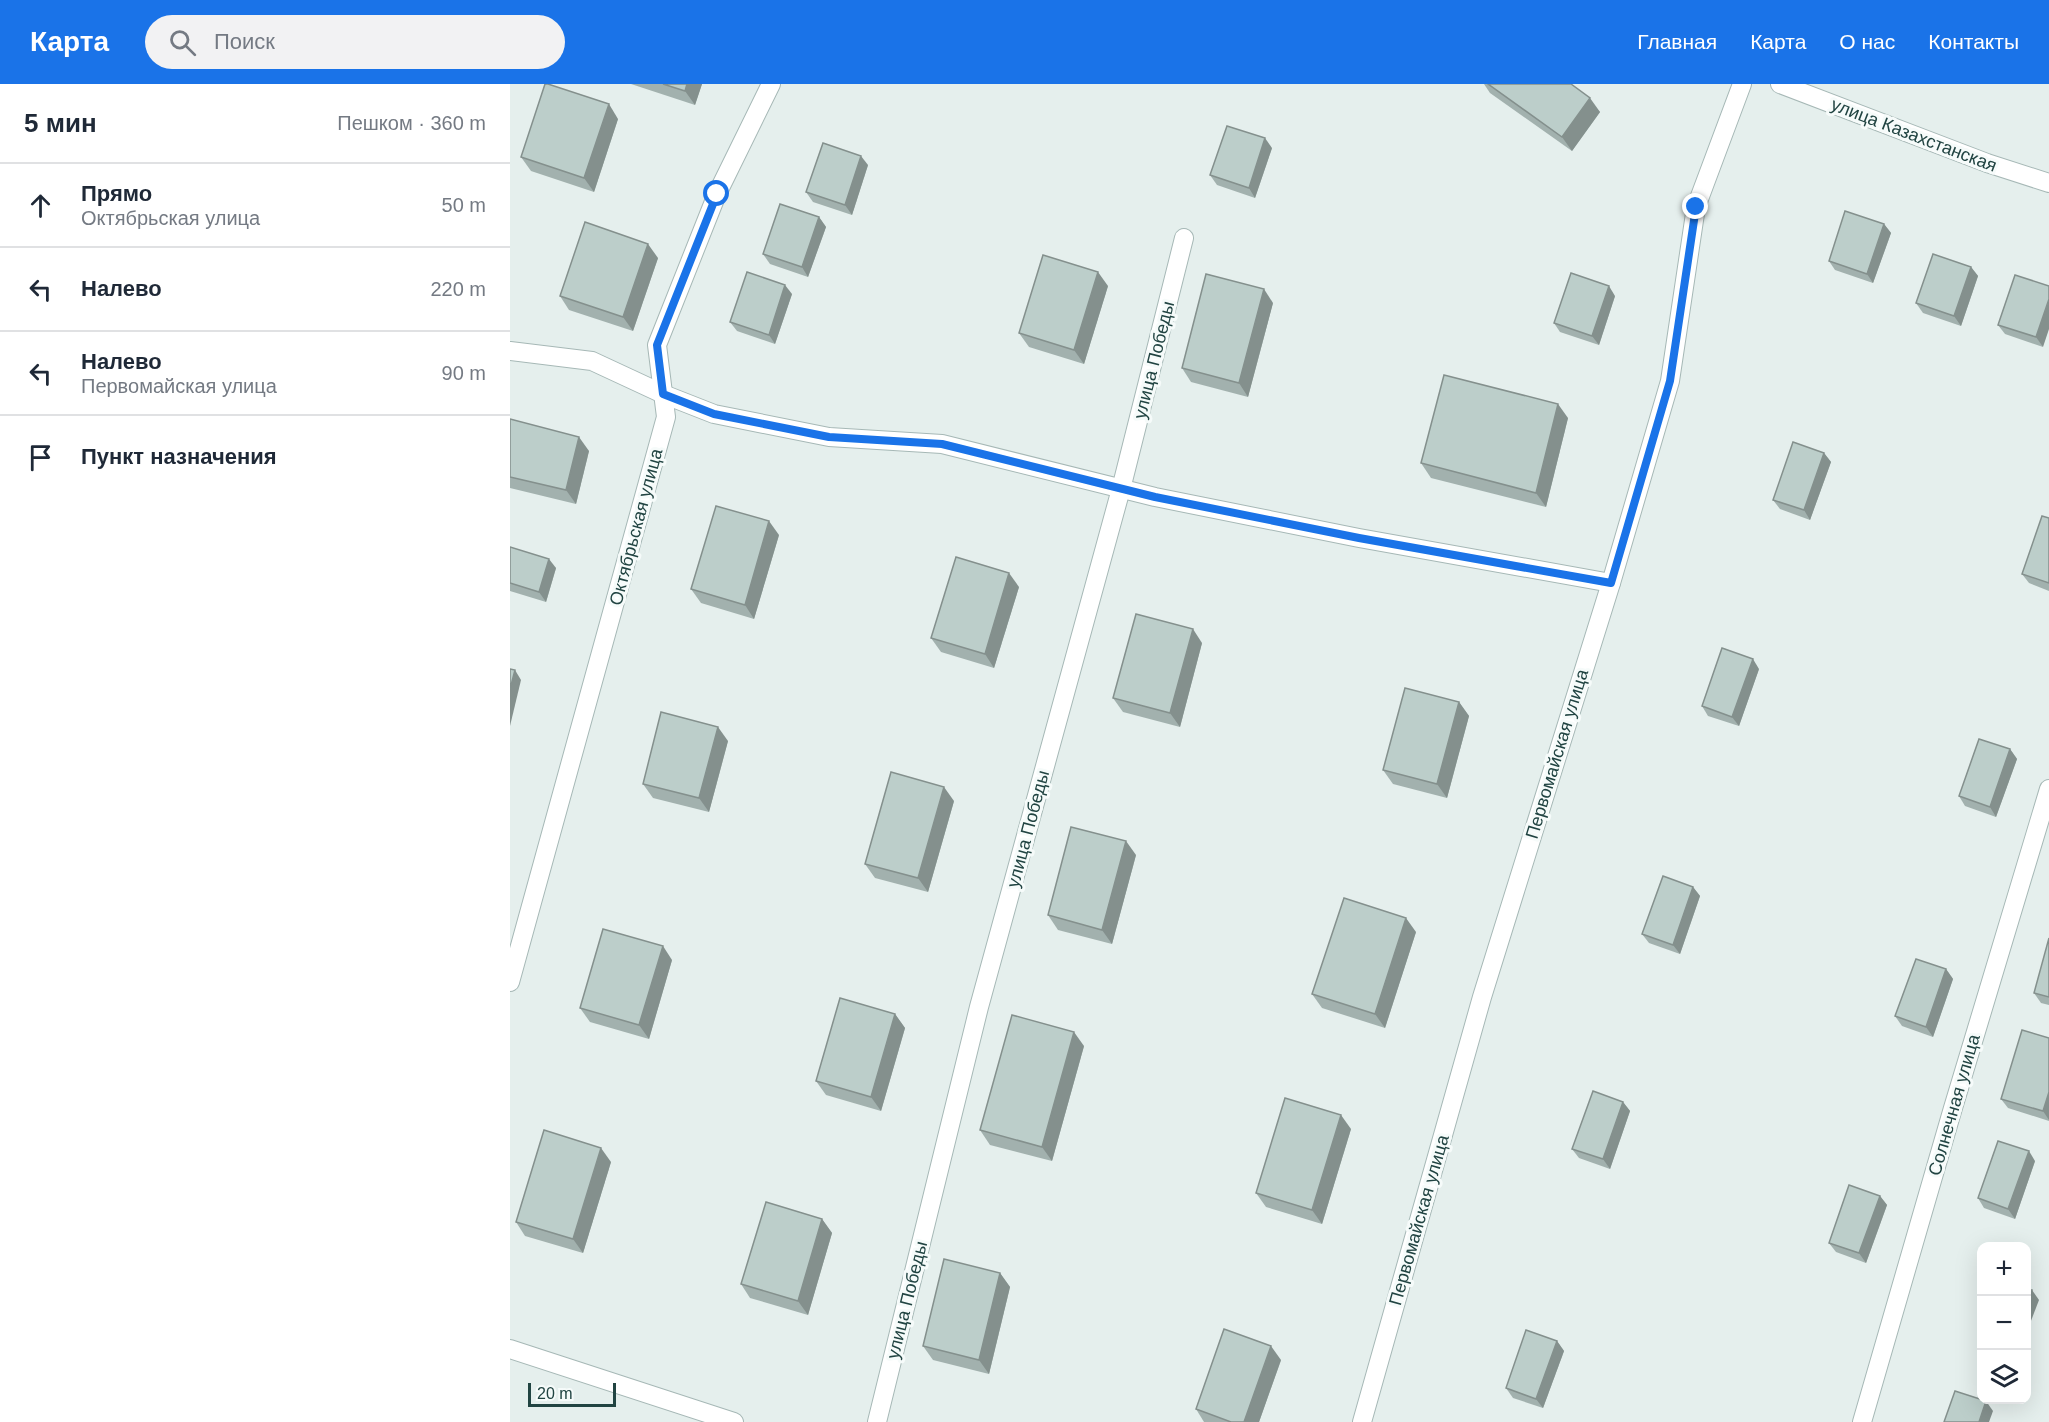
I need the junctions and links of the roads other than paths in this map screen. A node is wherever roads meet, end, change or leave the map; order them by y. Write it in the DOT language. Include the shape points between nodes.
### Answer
graph roads {
  1 [pos="771,84"];
  2 [pos="1742,84"];
  3 [pos="1780,84"];
  4 [pos="2049,183"];
  5 [pos="1184,238"];
  6 [pos="510,351"];
  7 [pos="663,394"];
  8 [pos="1121,489"];
  9 [pos="1611,583"];
  10 [pos="2049,789"];
  11 [pos="510,982"];
  12 [pos="510,1349"];
  13 [pos="734,1422"];
  14 [pos="877,1422"];
  15 [pos="1362,1422"];
  16 [pos="1862,1422"];
  1 -- 7 [label="street, Октябрьская улица" via="717,194 657,345"];
  2 -- 9 [label="street, Первомайская улица" via="1696,207 1670,381"];
  3 -- 4 [label="street, улица Казахстанская"];
  5 -- 8 [label="street, улица Победы"];
  6 -- 7 [label="street" via="592,361"];
  7 -- 8 [label="street" via="714,414 829,437 942,444"];
  7 -- 11 [label="street, Октябрьская улица" via="666,417"];
  8 -- 9 [label="street" via="1359,538"];
  8 -- 14 [label="street, улица Победы" via="979,1007"];
  9 -- 15 [label="street, Первомайская улица" via="1482,997"];
  10 -- 16 [label="street, Солнечная улица"];
  12 -- 13 [label="street"];
}
